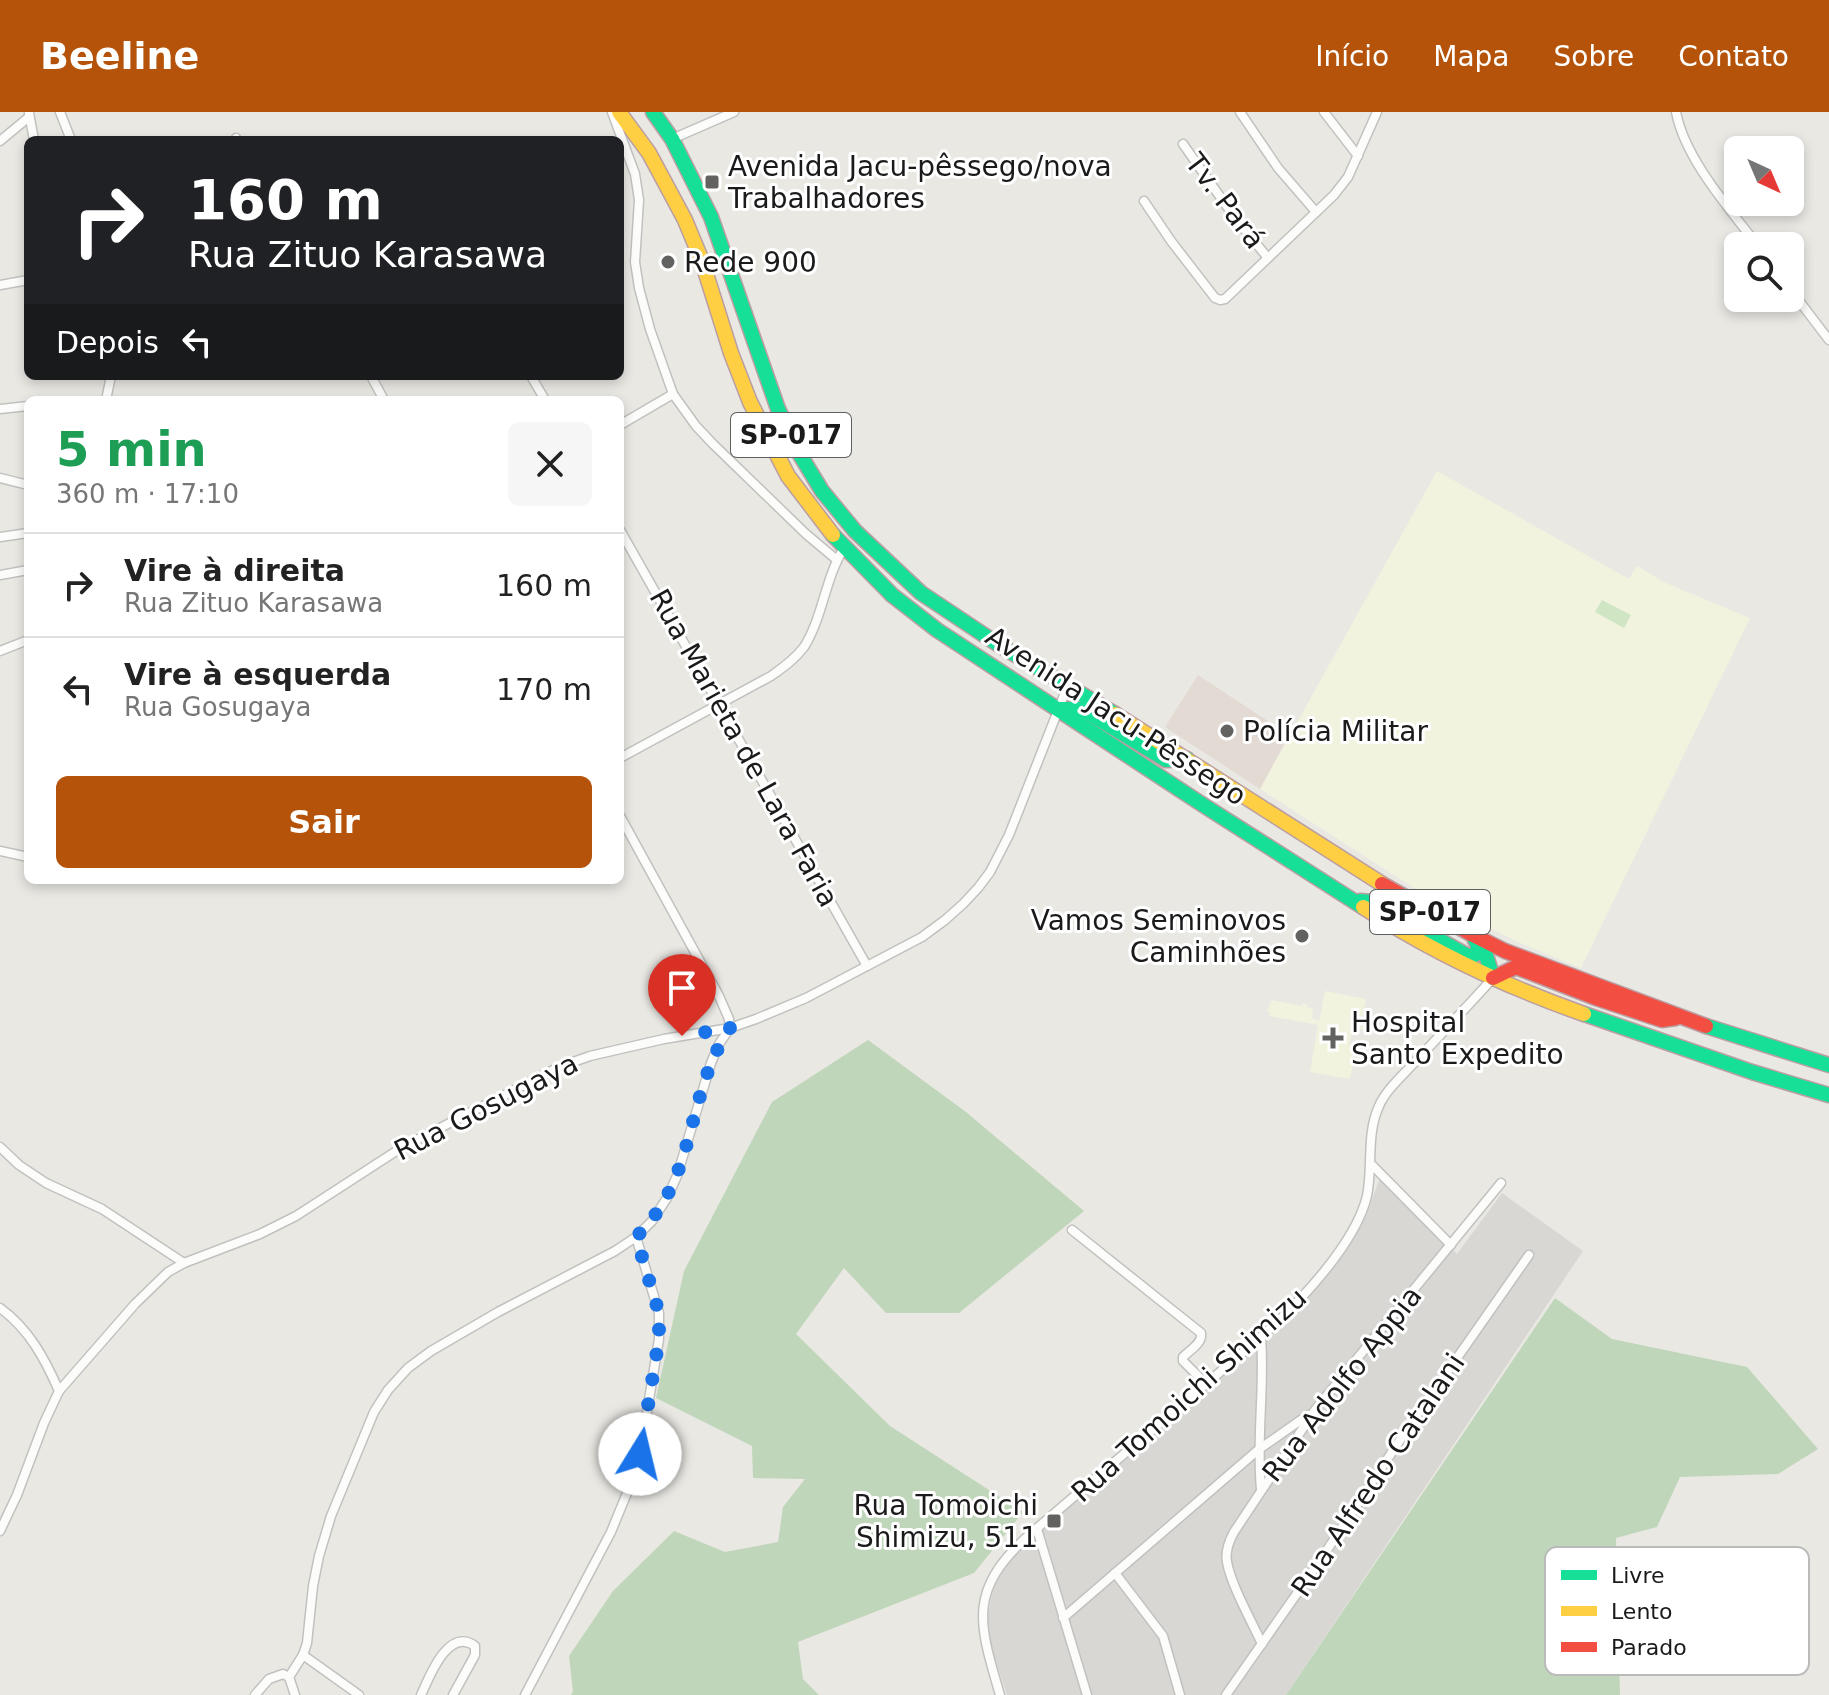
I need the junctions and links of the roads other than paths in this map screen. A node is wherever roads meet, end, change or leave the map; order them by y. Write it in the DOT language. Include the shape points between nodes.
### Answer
graph roads {
  1 [pos="60,112"];
  2 [pos="612,112"];
  3 [pos="619,112"];
  4 [pos="653,112"];
  5 [pos="734,112"];
  6 [pos="1240,112"];
  7 [pos="1324,112"];
  8 [pos="1377,112"];
  9 [pos="1676,112"];
  10 [pos="29,114"];
  11 [pos="33,136"];
  12 [pos="69,136"];
  13 [pos="621,136"];
  14 [pos="672,139"];
  15 [pos="0,141"];
  16 [pos="624,144"];
  17 [pos="1183,144"];
  18 [pos="1358,156"];
  19 [pos="1144,201"];
  20 [pos="1316,212"];
  21 [pos="1747,232"];
  22 [pos="1268,258"];
  23 [pos="24,281"];
  24 [pos="0,285"];
  25 [pos="1804,307"];
  26 [pos="1829,340"];
  27 [pos="673,394"];
  28 [pos="24,406"];
  29 [pos="0,409"];
  30 [pos="624,423"];
  31 [pos="0,478"];
  32 [pos="24,484"];
  33 [pos="24,534"];
  34 [pos="0,537"];
  35 [pos="624,537"];
  36 [pos="841,554"];
  37 [pos="24,571"];
  38 [pos="0,575"];
  39 [pos="24,642"];
  40 [pos="961,645"];
  41 [pos="0,651"];
  42 [pos="1045,671"];
  43 [pos="1068,685"];
  44 [pos="719,703"];
  45 [pos="1057,709"];
  46 [pos="624,756"];
  47 [pos="1187,759"];
  48 [pos="624,823"];
  49 [pos="0,851"];
  50 [pos="24,856"];
  51 [pos="1352,900"];
  52 [pos="1474,938"];
  53 [pos="867,966"];
  54 [pos="1493,978"];
  55 [pos="1519,990"];
  56 [pos="1628,1008"];
  57 [pos="1684,1017"];
  58 [pos="730,1028"];
  59 [pos="1829,1065"];
  60 [pos="1829,1095"];
  61 [pos="0,1147"];
  62 [pos="1371,1164"];
  63 [pos="1501,1183"];
  64 [pos="1072,1230"];
  65 [pos="636,1237"];
  66 [pos="1451,1245"];
  67 [pos="1529,1255"];
  68 [pos="184,1263"];
  69 [pos="0,1308"];
  70 [pos="1261,1337"];
  71 [pos="1206,1384"];
  72 [pos="59,1391"];
  73 [pos="1315,1410"];
  74 [pos="1258,1450"];
  75 [pos="1261,1489"];
  76 [pos="1037,1529"];
  77 [pos="0,1531"];
  78 [pos="1115,1573"];
  79 [pos="1063,1618"];
  80 [pos="1262,1644"];
  81 [pos="303,1655"];
  82 [pos="288,1676"];
  83 [pos="255,1695"];
  84 [pos="295,1695"];
  85 [pos="359,1695"];
  86 [pos="421,1695"];
  87 [pos="453,1695"];
  88 [pos="525,1695"];
  89 [pos="1000,1695"];
  90 [pos="1087,1695"];
  91 [pos="1180,1695"];
  92 [pos="1226,1695"];
  1 -- 12 [label="street"];
  2 -- 13 [label="street"];
  3 -- 36 [label="highway, Avenida Jacu-Pêssego / SP-017" via="649,153 685,220 750,402 770,442"];
  4 -- 14 [label="highway, Avenida Jacu-Pêssego / SP-017"];
  5 -- 14 [label="street"];
  6 -- 20 [label="street"];
  7 -- 18 [label="street"];
  8 -- 18 [label="street"];
  9 -- 21 [label="street" via="1686,144"];
  10 -- 11 [label="street"];
  10 -- 15 [label="street"];
  14 -- 42 [label="highway, Avenida Jacu-Pêssego / SP-017" via="711,217 778,409 822,491 855,531 921,593"];
  16 -- 27 [label="street" via="639,200 639,288"];
  17 -- 22 [label="street, Tv. Pará"];
  18 -- 20 [label="street" via="1348,177"];
  19 -- 22 [label="street" via="1215,298 1225,299"];
  20 -- 22 [label="street"];
  23 -- 24 [label="street"];
  25 -- 26 [label="street"];
  27 -- 30 [label="street"];
  27 -- 36 [label="street" via="713,444 806,534"];
  28 -- 29 [label="street"];
  31 -- 32 [label="street"];
  33 -- 34 [label="street"];
  35 -- 44 [label="street, Rua Marieta de Lara Faria"];
  36 -- 40 [label="highway, Avenida Jacu-Pêssego / SP-017"];
  36 -- 44 [label="street" via="798,655"];
  37 -- 38 [label="street"];
  39 -- 41 [label="street"];
  40 -- 42 [label="highway" via="985,652 1045,691 1053,685"];
  40 -- 45 [label="highway, Avenida Jacu-Pêssego / SP-017"];
  42 -- 43 [label="highway, Avenida Jacu-Pêssego / SP-017"];
  43 -- 45 [label="street, Rua Gosugaya"];
  43 -- 47 [label="highway, Avenida Jacu-Pêssego / SP-017"];
  44 -- 46 [label="street"];
  44 -- 53 [label="street, Rua Marieta de Lara Faria"];
  45 -- 47 [label="highway" via="1082,709 1166,760"];
  45 -- 51 [label="highway, Avenida Jacu-Pêssego / SP-017"];
  45 -- 53 [label="street, Rua Gosugaya" via="1009,835 984,880 922,937"];
  47 -- 52 [label="highway, Avenida Jacu-Pêssego / SP-017"];
  48 -- 58 [label="street" via="719,996"];
  49 -- 50 [label="street"];
  51 -- 52 [label="highway" via="1372,902 1471,957 1478,947"];
  51 -- 54 [label="highway, Avenida Jacu-Pêssego / SP-017"];
  52 -- 54 [label="highway"];
  52 -- 57 [label="highway, Avenida Jacu-Pêssego / SP-017"];
  53 -- 58 [label="street, Rua Gosugaya" via="806,998"];
  54 -- 55 [label="highway, Avenida Jacu-Pêssego / SP-017"];
  54 -- 56 [label="highway" via="1516,967"];
  54 -- 62 [label="street, Rua Tomoichi Shimizu" via="1380,1102"];
  55 -- 56 [label="highway" via="1517,979 1523,975 1608,1007"];
  55 -- 60 [label="highway, Avenida Jacu-Pêssego / SP-017"];
  56 -- 57 [label="highway" via="1662,1020"];
  57 -- 59 [label="highway, Avenida Jacu-Pêssego / SP-017"];
  58 -- 65 [label="street" via="711,1063 677,1176 652,1221"];
  58 -- 68 [label="street, Rua Gosugaya" via="615,1050 559,1067 401,1148 284,1222"];
  61 -- 68 [label="street" via="46,1183 102,1209"];
  62 -- 66 [label="street"];
  62 -- 70 [label="street, Rua Tomoichi Shimizu" via="1364,1206 1350,1233 1306,1294"];
  63 -- 66 [label="street, Rua Adolfo Appia"];
  64 -- 71 [label="street" via="1201,1333 1183,1357"];
  65 -- 81 [label="street" via="431,1351 388,1390 331,1516"];
  65 -- 88 [label="street" via="659,1313 640,1454 611,1532"];
  66 -- 73 [label="street, Rua Adolfo Appia"];
  67 -- 80 [label="street, Rua Alfredo Catalani"];
  68 -- 72 [label="street, Rua Gosugaya" via="135,1304"];
  69 -- 72 [label="street" via="23,1328"];
  70 -- 71 [label="street, Rua Tomoichi Shimizu"];
  70 -- 74 [label="street"];
  71 -- 76 [label="street, Rua Tomoichi Shimizu"];
  72 -- 77 [label="street, Rua Gosugaya"];
  73 -- 74 [label="street"];
  73 -- 75 [label="street, Rua Adolfo Appia"];
  74 -- 75 [label="street"];
  74 -- 78 [label="street"];
  75 -- 80 [label="street, Rua Adolfo Appia" via="1227,1553 1231,1575"];
  76 -- 79 [label="street"];
  76 -- 89 [label="street, Rua Tomoichi Shimizu" via="1001,1563 984,1604 986,1646"];
  78 -- 79 [label="street"];
  78 -- 91 [label="street" via="1163,1636"];
  79 -- 90 [label="street"];
  80 -- 92 [label="street, Rua Alfredo Catalani"];
  81 -- 82 [label="street"];
  81 -- 85 [label="street"];
  82 -- 83 [label="street" via="269,1679"];
  82 -- 84 [label="street"];
  86 -- 87 [label="street" via="445,1651 471,1642 475,1655"];
}
